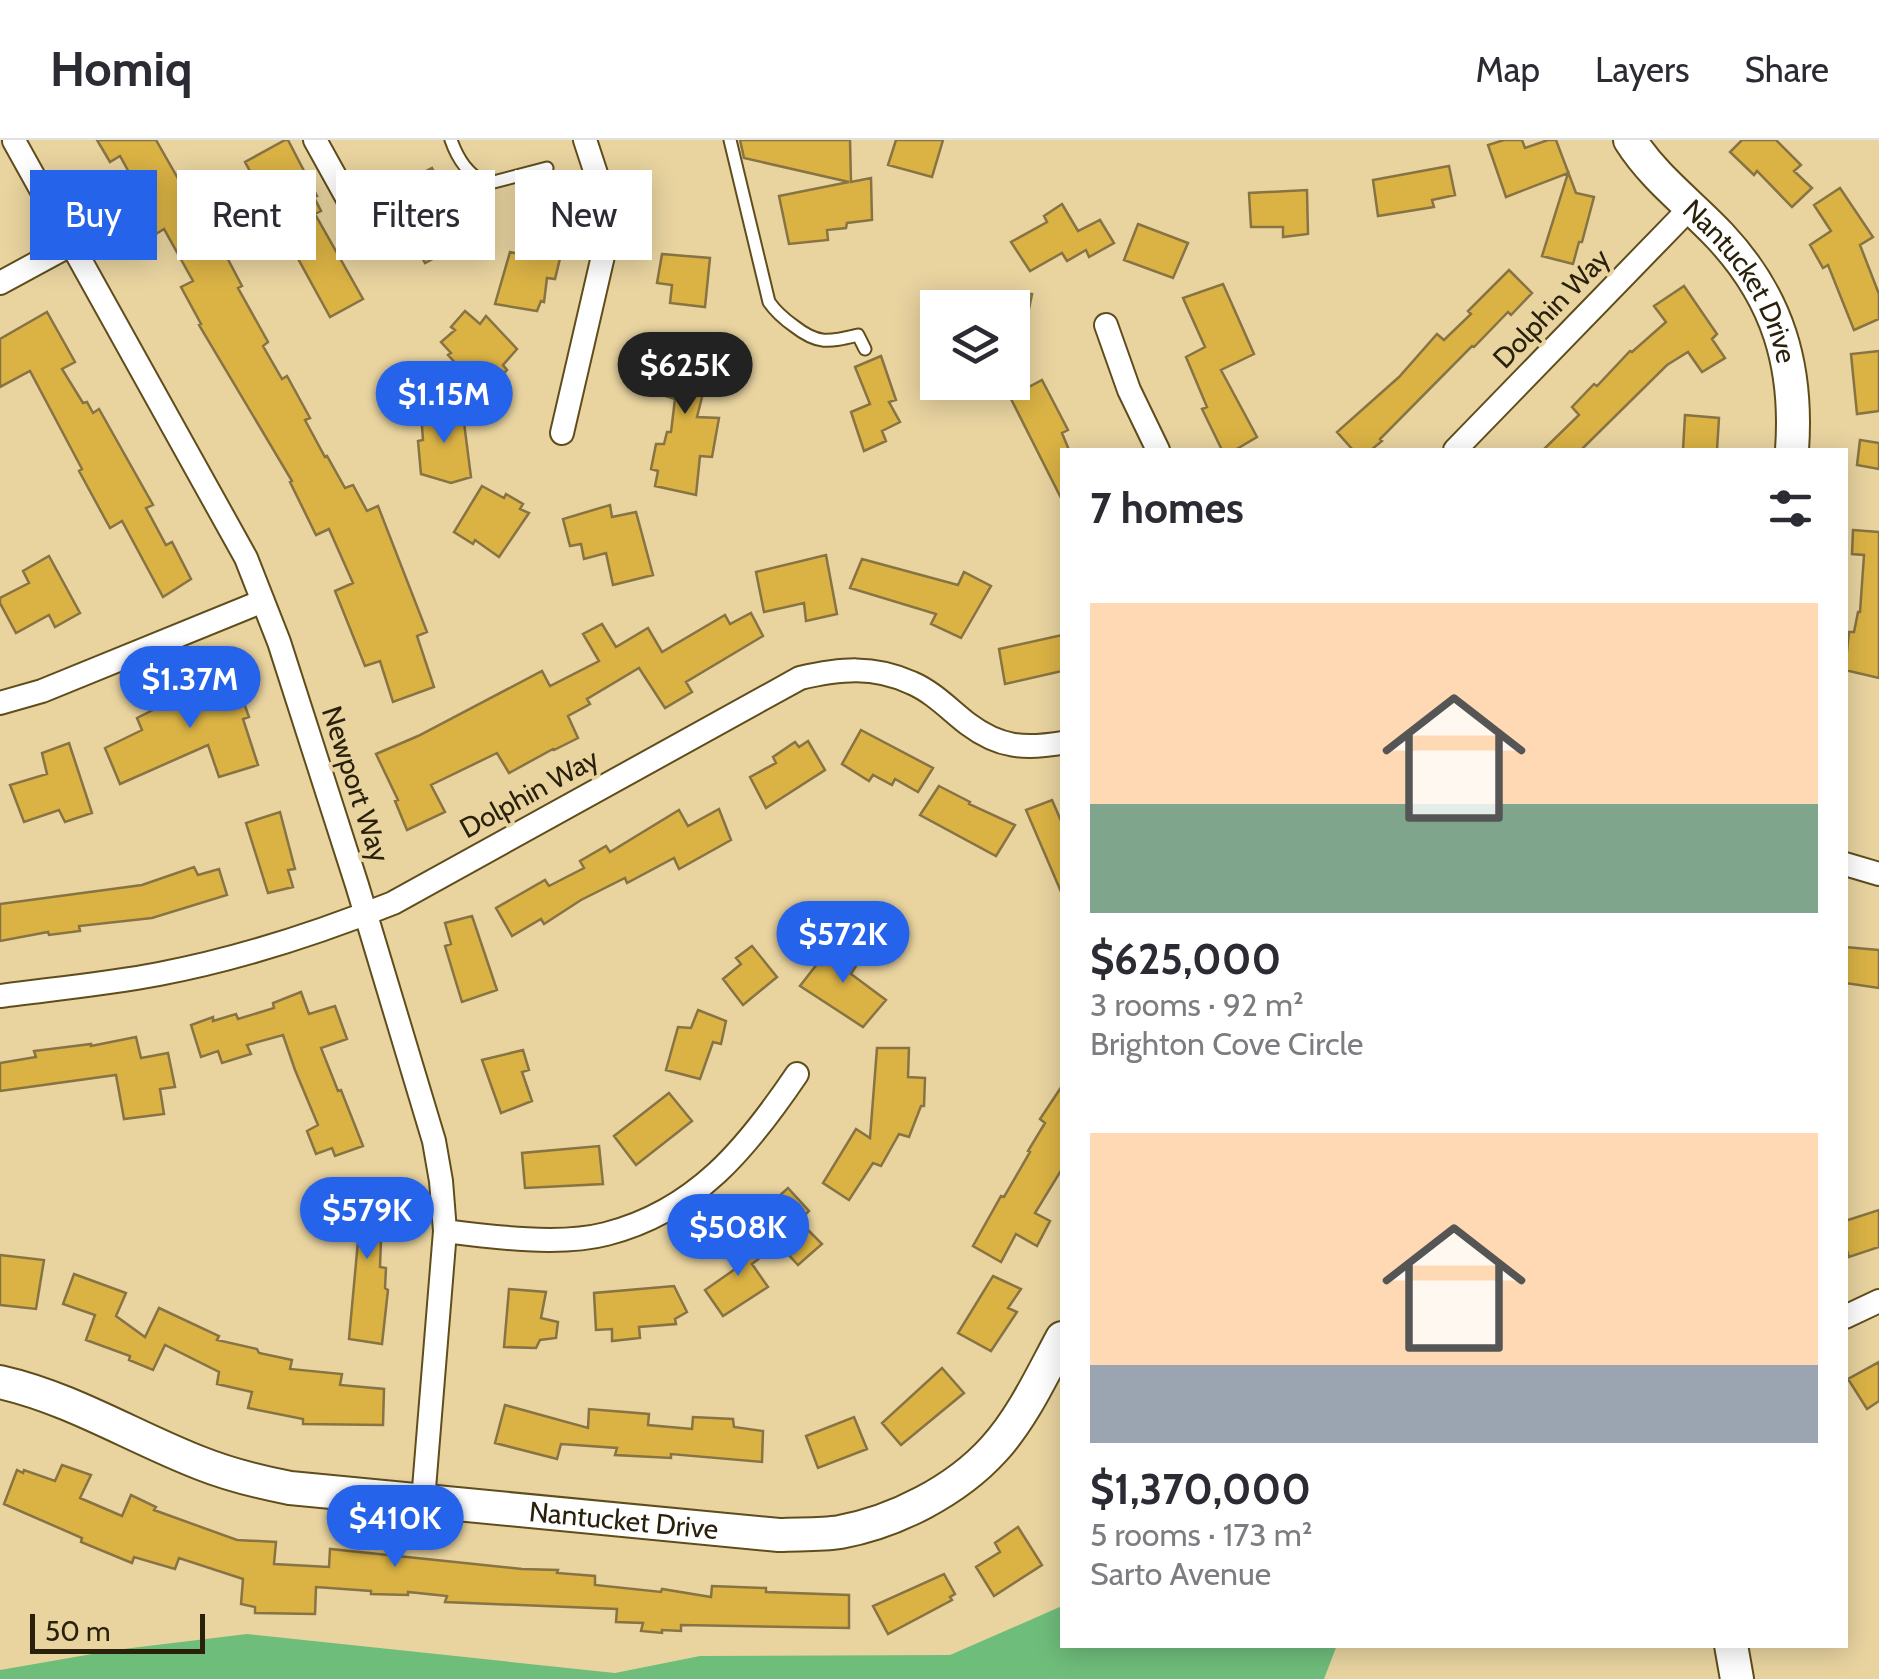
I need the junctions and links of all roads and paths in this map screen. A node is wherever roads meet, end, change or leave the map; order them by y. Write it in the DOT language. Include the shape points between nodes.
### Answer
graph roads {
  1 [pos="315,140"];
  2 [pos="451,140"];
  3 [pos="585,140"];
  4 [pos="730,140"];
  5 [pos="1630,140"];
  6 [pos="14,141"];
  7 [pos="548,168"];
  8 [pos="30,170"];
  9 [pos="336,178"];
  10 [pos="1690,208"];
  11 [pos="43,260"];
  12 [pos="81,260"];
  13 [pos="0,284"];
  14 [pos="1106,324"];
  15 [pos="866,349"];
  16 [pos="562,433"];
  17 [pos="1157,448"];
  18 [pos="1457,448"];
  19 [pos="1792,448"];
  20 [pos="263,601"];
  21 [pos="0,703"];
  22 [pos="1060,743"];
  23 [pos="1848,865"];
  24 [pos="1879,874"];
  25 [pos="365,914"];
  26 [pos="0,996"];
  27 [pos="797,1074"];
  28 [pos="445,1231"];
  29 [pos="1879,1301"];
  30 [pos="1848,1316"];
  31 [pos="1060,1342"];
  32 [pos="0,1382"];
  33 [pos="423,1501"];
  34 [pos="1732,1648"];
  35 [pos="1737,1679"];
  1 -- 9 [label="street"];
  2 -- 7 [label="lane" via="458,159 486,184"];
  3 -- 16 [label="street" via="609,230"];
  4 -- 15 [label="lane" via="769,302 811,340 858,335"];
  5 -- 10 [label="street, Nantucket Drive"];
  6 -- 8 [label="street, Newport Way"];
  10 -- 18 [label="street, Dolphin Way"];
  10 -- 19 [label="street, Nantucket Drive" via="1749,270 1772,312 1787,355"];
  11 -- 13 [label="street"];
  12 -- 20 [label="street, Newport Way" via="223,513"];
  14 -- 17 [label="street"];
  20 -- 21 [label="street"];
  20 -- 25 [label="street, Newport Way"];
  22 -- 25 [label="street, Dolphin Way" via="1000,743 914,683 879,672 839,669 800,678"];
  23 -- 24 [label="street"];
  25 -- 26 [label="street, Dolphin Way" via="209,964"];
  25 -- 28 [label="street, Newport Way" via="434,1141"];
  27 -- 28 [label="street" via="706,1185 658,1216 604,1235 548,1240"];
  28 -- 33 [label="street, Newport Way"];
  29 -- 30 [label="street"];
  31 -- 33 [label="street, Nantucket Drive" via="994,1450 922,1503 838,1532 779,1534"];
  32 -- 33 [label="street, Nantucket Drive" via="32,1389 243,1478"];
  34 -- 35 [label="street"];
}
